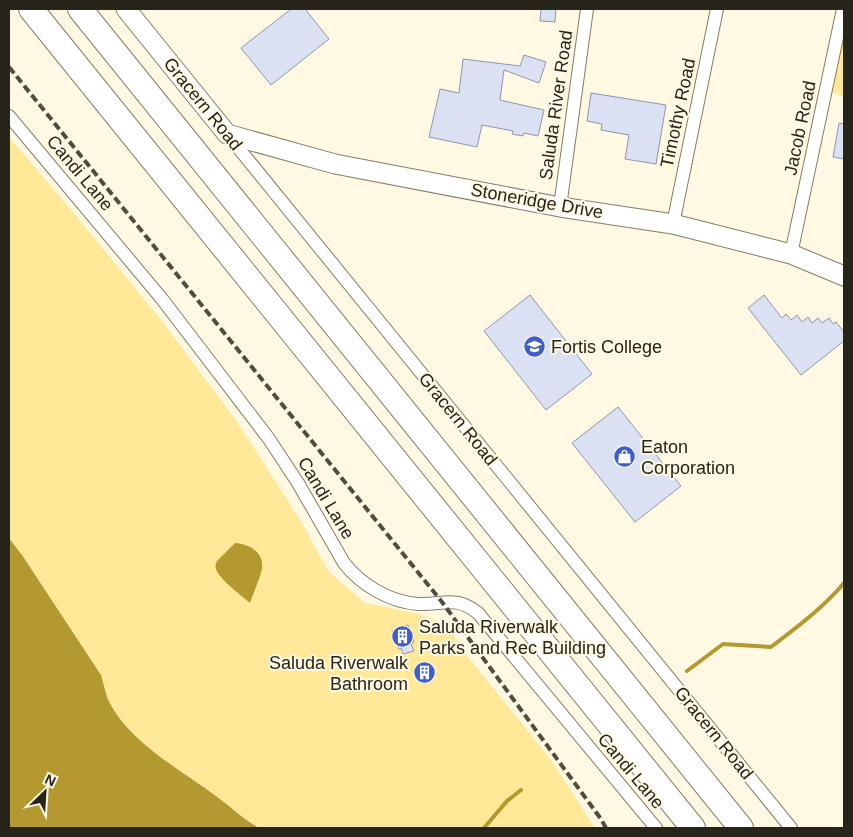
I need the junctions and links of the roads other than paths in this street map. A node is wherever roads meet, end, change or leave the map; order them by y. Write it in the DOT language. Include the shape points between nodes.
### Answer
graph roads {
  1 [pos="31,9"];
  2 [pos="80,9"];
  3 [pos="126,9"];
  4 [pos="587,9"];
  5 [pos="717,9"];
  6 [pos="843,9"];
  7 [pos="9,116"];
  8 [pos="227,134"];
  9 [pos="560,206"];
  10 [pos="673,224"];
  11 [pos="791,254"];
  12 [pos="844,276"];
  13 [pos="719,801"];
  14 [pos="656,828"];
  15 [pos="693,828"];
  16 [pos="741,828"];
  17 [pos="747,828"];
  18 [pos="791,828"];
  1 -- 15 [label="highway"];
  2 -- 13 [label="highway"];
  3 -- 8 [label="street, Gracern Road"];
  4 -- 9 [label="street, Saluda River Road"];
  5 -- 10 [label="street, Timothy Road"];
  6 -- 11 [label="street, Jacob Road"];
  7 -- 14 [label="street, Candi Lane" via="162,299 269,439 351,572 380,592 403,601 419,604 453,601 478,613"];
  8 -- 9 [label="street, Stoneridge Drive" via="335,164"];
  8 -- 18 [label="street, Gracern Road"];
  9 -- 10 [label="street, Stoneridge Drive"];
  10 -- 11 [label="street, Stoneridge Drive"];
  11 -- 12 [label="street, Stoneridge Drive"];
  13 -- 16 [label="highway"];
  13 -- 17 [label="highway"];
}
